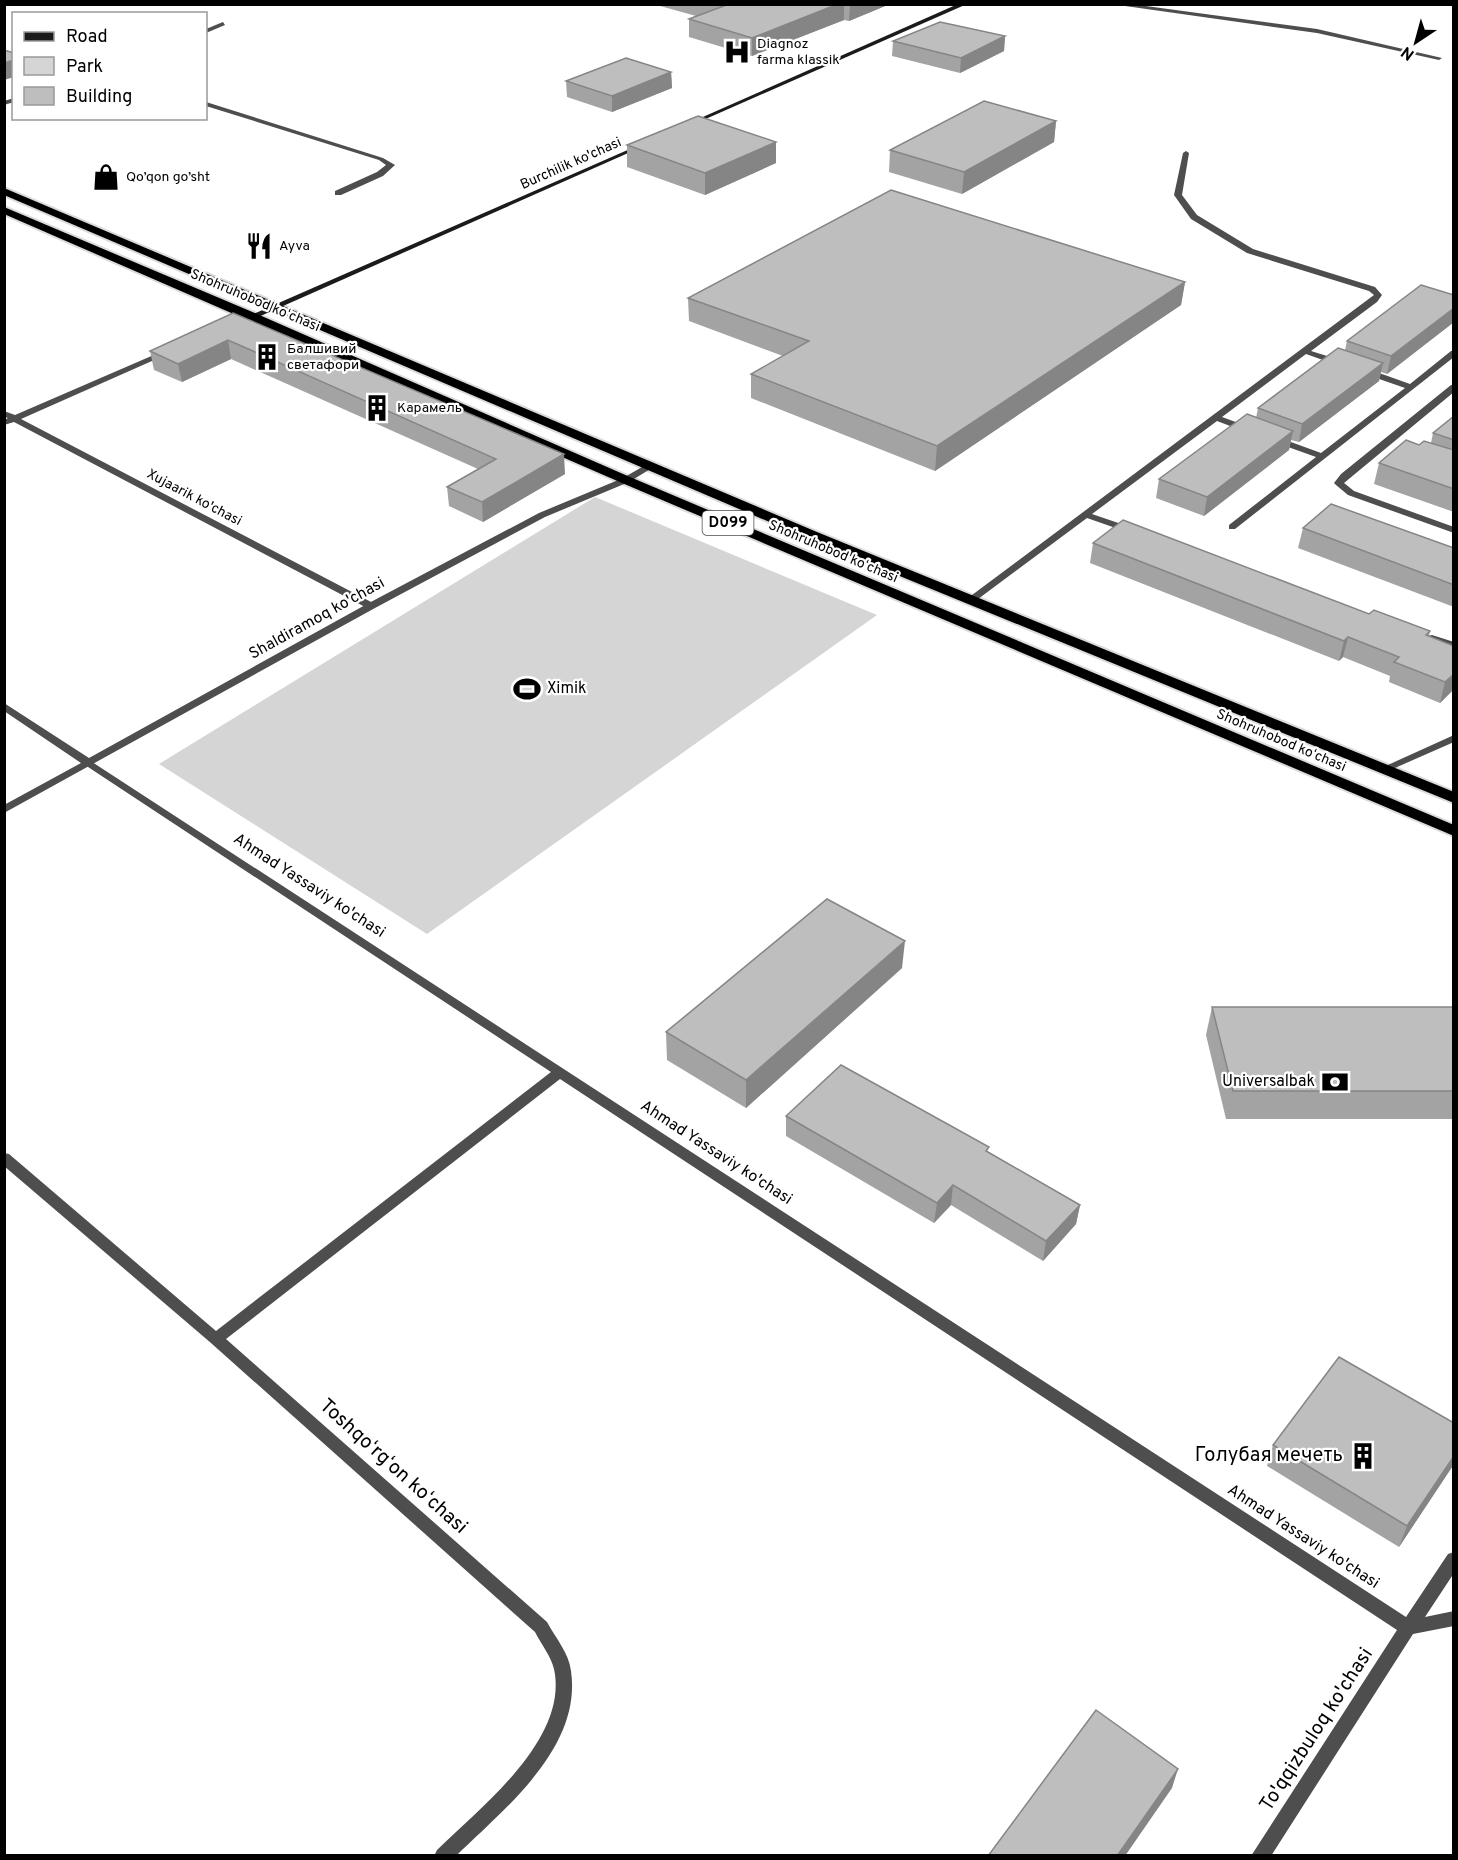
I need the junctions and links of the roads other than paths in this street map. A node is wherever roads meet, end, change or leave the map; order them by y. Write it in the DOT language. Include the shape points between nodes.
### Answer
graph roads {
  1 [pos="964,4"];
  2 [pos="1114,4"];
  3 [pos="224,24"];
  4 [pos="207,31"];
  5 [pos="1440,58"];
  6 [pos="207,104"];
  7 [pos="680,129"];
  8 [pos="647,143"];
  9 [pos="1186,153"];
  10 [pos="4,191"];
  11 [pos="338,193"];
  12 [pos="4,210"];
  13 [pos="276,306"];
  14 [pos="247,318"];
  15 [pos="177,348"];
  16 [pos="1304,351"];
  17 [pos="1454,352"];
  18 [pos="1347,365"];
  19 [pos="1357,369"];
  20 [pos="1410,387"];
  21 [pos="1454,387"];
  22 [pos="4,413"];
  23 [pos="1214,417"];
  24 [pos="14,419"];
  25 [pos="4,423"];
  26 [pos="1257,433"];
  27 [pos="1268,437"];
  28 [pos="1383,444"];
  29 [pos="1393,448"];
  30 [pos="1322,456"];
  31 [pos="650,466"];
  32 [pos="626,480"];
  33 [pos="1086,515"];
  34 [pos="1232,527"];
  35 [pos="1454,530"];
  36 [pos="1142,534"];
  37 [pos="971,600"];
  38 [pos="371,606"];
  39 [pos="1419,633"];
  40 [pos="1453,645"];
  41 [pos="4,706"];
  42 [pos="1454,738"];
  43 [pos="89,763"];
  44 [pos="1384,769"];
  45 [pos="1454,798"];
  46 [pos="4,810"];
  47 [pos="1454,831"];
  48 [pos="560,1072"];
  49 [pos="4,1158"];
  50 [pos="216,1339"];
  51 [pos="1454,1559"];
  52 [pos="1454,1618"];
  53 [pos="1408,1628"];
  54 [pos="443,1856"];
  55 [pos="1260,1856"];
  1 -- 7 [label="main road"];
  2 -- 5 [label="street" via="1317,31"];
  3 -- 4 [label="street"];
  6 -- 11 [label="street" via="391,165"];
  8 -- 13 [label="main road, Burchilik ko'chasi"];
  9 -- 16 [label="street" via="1178,195 1194,217 1250,251 1372,289 1378,295"];
  10 -- 13 [label="highway, Shohruhobod koʻchasi / D099"];
  12 -- 14 [label="highway, Shohruhobod koʻchasi / D099"];
  13 -- 14 [label="main road, Burchilik ko'chasi"];
  13 -- 31 [label="highway, Shohruhobod koʻchasi / D099"];
  14 -- 32 [label="highway, Shohruhobod koʻchasi / D099"];
  15 -- 24 [label="street"];
  16 -- 18 [label="street"];
  16 -- 23 [label="street"];
  17 -- 20 [label="street"];
  19 -- 20 [label="street"];
  20 -- 30 [label="street"];
  21 -- 28 [label="street"];
  22 -- 24 [label="street, Xujaarik ko'chasi"];
  23 -- 26 [label="street"];
  23 -- 33 [label="street"];
  24 -- 25 [label="street"];
  24 -- 38 [label="street, Xujaarik ko'chasi"];
  27 -- 30 [label="street"];
  28 -- 29 [label="street"];
  28 -- 35 [label="street" via="1344,476 1339,483 1343,489"];
  30 -- 34 [label="street"];
  31 -- 32 [label="street, Shaldiramoq ko'chasi"];
  31 -- 37 [label="highway, Shohruhobod koʻchasi / D099"];
  32 -- 38 [label="street, Shaldiramoq ko'chasi" via="542,515"];
  32 -- 47 [label="highway, Shohruhobod koʻchasi / D099"];
  33 -- 36 [label="street"];
  33 -- 37 [label="street"];
  37 -- 44 [label="highway, Shohruhobod koʻchasi / D099"];
  38 -- 43 [label="street, Shaldiramoq ko'chasi"];
  39 -- 40 [label="street"];
  41 -- 43 [label="street, Ahmad Yassaviy ko'chasi"];
  42 -- 44 [label="street"];
  43 -- 46 [label="street, Shaldiramoq ko'chasi"];
  43 -- 48 [label="street, Ahmad Yassaviy ko'chasi"];
  44 -- 45 [label="highway, Shohruhobod koʻchasi / D099"];
  48 -- 50 [label="street"];
  48 -- 53 [label="street, Ahmad Yassaviy ko'chasi"];
  49 -- 50 [label="street, Toshqoʻrgʻon koʻchasi"];
  50 -- 54 [label="street, Toshqoʻrgʻon koʻchasi" via="541,1627 563,1670 559,1723 530,1769"];
  51 -- 53 [label="street, To'qqizbuloq ko'chasi"];
  52 -- 53 [label="street"];
  53 -- 55 [label="street, To'qqizbuloq ko'chasi"];
}
